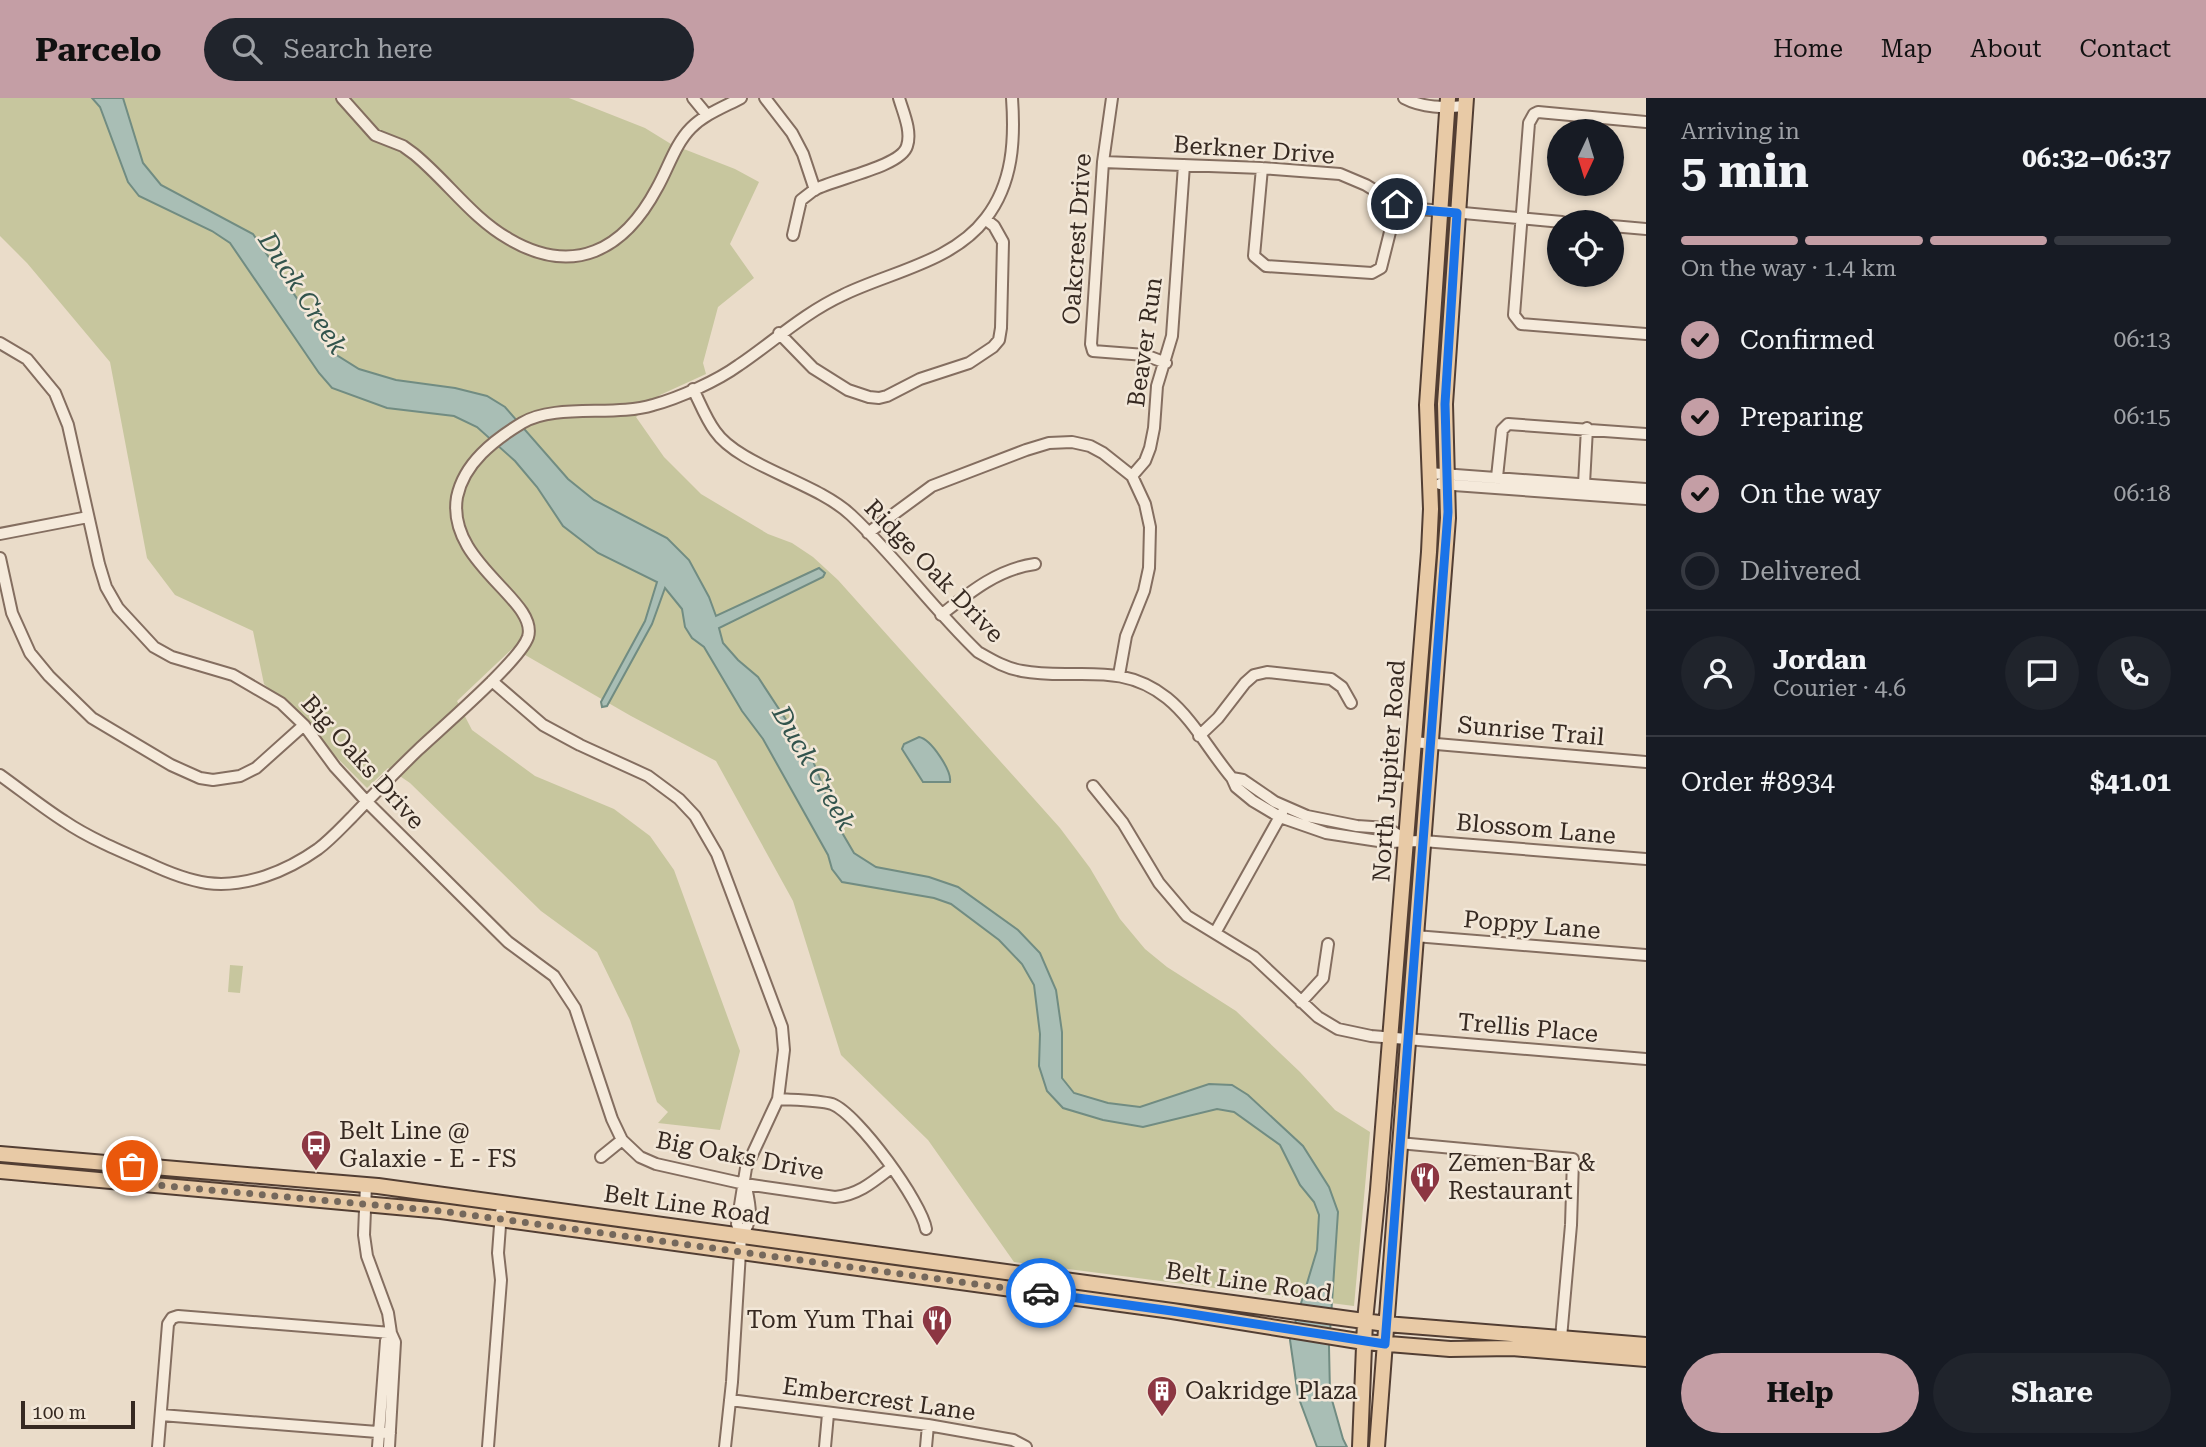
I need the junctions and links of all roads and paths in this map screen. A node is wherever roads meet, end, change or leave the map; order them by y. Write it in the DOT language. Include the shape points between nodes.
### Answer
graph roads {
  1 [pos="342,98"];
  2 [pos="693,98"];
  3 [pos="741,98"];
  4 [pos="765,98"];
  5 [pos="899,98"];
  6 [pos="1012,98"];
  7 [pos="1112,98"];
  8 [pos="1404,98"];
  9 [pos="1448,101"];
  10 [pos="1465,102"];
  11 [pos="707,115"];
  12 [pos="1646,122"];
  13 [pos="1103,162"];
  14 [pos="1184,165"];
  15 [pos="1262,168"];
  16 [pos="815,190"];
  17 [pos="1397,204"];
  18 [pos="1439,212"];
  19 [pos="1457,213"];
  20 [pos="985,219"];
  21 [pos="1521,219"];
  22 [pos="1547,221"];
  23 [pos="1624,227"];
  24 [pos="1646,229"];
  25 [pos="793,235"];
  26 [pos="779,334"];
  27 [pos="1646,334"];
  28 [pos="0,342"];
  29 [pos="1166,363"];
  30 [pos="693,389"];
  31 [pos="1587,428"];
  32 [pos="1646,433"];
  33 [pos="1132,476"];
  34 [pos="1497,477"];
  35 [pos="1429,478"];
  36 [pos="1447,479"];
  37 [pos="1584,484"];
  38 [pos="1646,489"];
  39 [pos="1646,499"];
  40 [pos="88,517"];
  41 [pos="868,533"];
  42 [pos="0,534"];
  43 [pos="0,558"];
  44 [pos="1035,564"];
  45 [pos="1426,583"];
  46 [pos="1443,584"];
  47 [pos="942,615"];
  48 [pos="1419,671"];
  49 [pos="1436,672"];
  50 [pos="1119,675"];
  51 [pos="492,681"];
  52 [pos="1351,703"];
  53 [pos="304,725"];
  54 [pos="1199,736"];
  55 [pos="1413,742"];
  56 [pos="1430,744"];
  57 [pos="1646,762"];
  58 [pos="0,775"];
  59 [pos="1093,786"];
  60 [pos="367,802"];
  61 [pos="1283,812"];
  62 [pos="1406,840"];
  63 [pos="1423,841"];
  64 [pos="1646,859"];
  65 [pos="1215,933"];
  66 [pos="1415,936"];
  67 [pos="1328,944"];
  68 [pos="1646,956"];
  69 [pos="1301,1002"];
  70 [pos="1390,1037"];
  71 [pos="1406,1039"];
  72 [pos="1646,1059"];
  73 [pos="778,1099"];
  74 [pos="622,1140"];
  75 [pos="1399,1143"];
  76 [pos="0,1154"];
  77 [pos="600,1157"];
  78 [pos="112,1164"];
  79 [pos="891,1168"];
  80 [pos="1380,1170"];
  81 [pos="0,1171"];
  82 [pos="1396,1172"];
  83 [pos="111,1181"];
  84 [pos="366,1184"];
  85 [pos="745,1184"];
  86 [pos="365,1202"];
  87 [pos="502,1202"];
  88 [pos="500,1219"];
  89 [pos="926,1229"];
  90 [pos="741,1236"];
  91 [pos="836,1249"];
  92 [pos="740,1251"];
  93 [pos="835,1265"];
  94 [pos="1009,1272"];
  95 [pos="1006,1289"];
  96 [pos="1365,1321"];
  97 [pos="1386,1324"];
  98 [pos="391,1333"];
  99 [pos="1561,1338"];
  100 [pos="1364,1342"];
  101 [pos="1385,1344"];
  102 [pos="1646,1345"];
  103 [pos="1646,1359"];
  104 [pos="730,1401"];
  105 [pos="828,1414"];
  106 [pos="161,1415"];
  107 [pos="928,1425"];
  108 [pos="385,1433"];
  109 [pos="1024,1445"];
  110 [pos="158,1447"];
  111 [pos="378,1447"];
  112 [pos="389,1447"];
  113 [pos="488,1447"];
  114 [pos="725,1447"];
  115 [pos="825,1447"];
  116 [pos="926,1447"];
  117 [pos="1360,1447"];
  118 [pos="1377,1447"];
  1 -- 11 [label="street" via="375,135 414,154 485,222 509,239 560,257 595,251 627,232 645,210 690,129"];
  2 -- 11 [label="street"];
  3 -- 11 [label="street"];
  4 -- 16 [label="street" via="792,133"];
  5 -- 16 [label="street" via="908,129 903,154"];
  6 -- 20 [label="street" via="1012,158 1002,192"];
  7 -- 13 [label="street, Oakcrest Drive"];
  8 -- 9 [label="street" via="1422,105"];
  9 -- 10 [label="street"];
  9 -- 18 [label="main road, North Jupiter Road"];
  10 -- 19 [label="main road, North Jupiter Road"];
  12 -- 21 [label="street" via="1534,114 1529,123"];
  13 -- 14 [label="street, Berkner Drive"];
  13 -- 29 [label="street, Oakcrest Drive" via="1093,351 1145,355"];
  14 -- 15 [label="street, Berkner Drive"];
  14 -- 29 [label="street, Beaver Run" via="1172,336"];
  15 -- 17 [label="street, Berkner Drive" via="1339,174"];
  15 -- 17 [label="street" via="1254,256 1266,266 1372,273 1381,268"];
  16 -- 25 [label="street" via="801,200"];
  17 -- 18 [label="street, Berkner Drive"];
  18 -- 19 [label="street, Berkner Drive"];
  18 -- 35 [label="main road, North Jupiter Road" via="1427,405"];
  19 -- 21 [label="street, Berkner Drive"];
  19 -- 36 [label="main road, North Jupiter Road" via="1445,404"];
  20 -- 26 [label="street" via="956,247 840,296"];
  20 -- 26 [label="street" via="1003,242 1001,328 993,347 969,363 919,379 887,396 869,397 813,368"];
  21 -- 22 [label="street, Berkner Drive"];
  21 -- 27 [label="street" via="1514,315 1521,324"];
  23 -- 24 [label="street"];
  26 -- 30 [label="street" via="736,367"];
  28 -- 40 [label="street, Big Oaks Drive" via="27,359 55,393 68,425"];
  29 -- 33 [label="street, Beaver Run" via="1157,386 1150,448"];
  30 -- 41 [label="street, Ridge Oak Drive" via="715,432 727,443 832,500"];
  30 -- 51 [label="street" via="652,406 540,415 501,438 471,465 457,497 458,531 526,619 529,634"];
  31 -- 32 [label="street"];
  31 -- 34 [label="street" via="1504,426"];
  31 -- 37 [label="street"];
  33 -- 41 [label="street" via="1090,446 1049,443 932,486"];
  33 -- 50 [label="street" via="1150,527 1149,568 1126,636"];
  34 -- 36 [label="street"];
  34 -- 37 [label="street"];
  35 -- 36 [label="street"];
  35 -- 45 [label="main road, North Jupiter Road"];
  36 -- 39 [label="street"];
  36 -- 46 [label="main road, North Jupiter Road"];
  37 -- 38 [label="street"];
  40 -- 42 [label="street"];
  40 -- 53 [label="street, Big Oaks Drive" via="106,587 146,640 172,657 251,684"];
  41 -- 47 [label="street, Ridge Oak Drive"];
  43 -- 53 [label="street" via="12,612 36,661 92,718 171,765 200,778 240,776 256,768"];
  44 -- 47 [label="street" via="981,583"];
  45 -- 46 [label="main road"];
  45 -- 48 [label="main road, North Jupiter Road"];
  46 -- 49 [label="main road, North Jupiter Road"];
  47 -- 50 [label="street, Ridge Oak Drive" via="978,652 999,664 1043,674"];
  48 -- 49 [label="main road"];
  48 -- 55 [label="main road, North Jupiter Road"];
  49 -- 56 [label="main road, North Jupiter Road"];
  50 -- 54 [label="street, Ridge Oak Drive" via="1167,698"];
  51 -- 60 [label="street"];
  51 -- 73 [label="street" via="543,725 648,776 695,816 717,854 782,1027"];
  52 -- 54 [label="street" via="1331,679 1267,672 1245,683"];
  53 -- 60 [label="street, Big Oaks Drive"];
  54 -- 61 [label="street, Ridge Oak Drive" via="1232,778 1243,780"];
  55 -- 56 [label="street, Sunrise Trail"];
  55 -- 62 [label="main road, North Jupiter Road"];
  56 -- 57 [label="street, Sunrise Trail"];
  56 -- 63 [label="main road, North Jupiter Road"];
  58 -- 60 [label="street" via="66,823 173,874 207,883 233,883 295,864 322,846"];
  59 -- 65 [label="street, Trellis Place" via="1123,823 1169,898"];
  60 -- 74 [label="street, Big Oaks Drive" via="509,942 554,976 575,1008"];
  61 -- 62 [label="street, Ridge Oak Drive" via="1387,828"];
  61 -- 65 [label="street"];
  62 -- 63 [label="street, Blossom Lane"];
  62 -- 70 [label="main road, North Jupiter Road"];
  63 -- 64 [label="street, Blossom Lane"];
  63 -- 66 [label="main road, North Jupiter Road"];
  65 -- 69 [label="street, Trellis Place" via="1272,971"];
  66 -- 68 [label="street, Poppy Lane"];
  66 -- 71 [label="main road, North Jupiter Road"];
  67 -- 69 [label="street" via="1323,978"];
  69 -- 70 [label="street, Trellis Place" via="1338,1029"];
  70 -- 71 [label="street, Trellis Place"];
  70 -- 80 [label="main road, North Jupiter Road"];
  71 -- 72 [label="street, Trellis Place"];
  71 -- 75 [label="main road, North Jupiter Road"];
  73 -- 79 [label="street" via="832,1104 860,1125"];
  73 -- 85 [label="street" via="746,1168"];
  74 -- 77 [label="street, Big Oaks Drive"];
  74 -- 85 [label="street, Big Oaks Drive" via="640,1157 656,1164"];
  75 -- 82 [label="main road, North Jupiter Road"];
  75 -- 99 [label="street" via="1573,1159"];
  76 -- 78 [label="main road, Belt Line Road"];
  78 -- 83 [label="main road"];
  78 -- 84 [label="main road, Belt Line Road"];
  79 -- 85 [label="street, Big Oaks Drive" via="864,1189 835,1197"];
  79 -- 89 [label="street" via="924,1217"];
  80 -- 82 [label="main road"];
  80 -- 96 [label="main road, North Jupiter Road"];
  81 -- 83 [label="main road, Belt Line Road"];
  82 -- 97 [label="main road, North Jupiter Road"];
  83 -- 86 [label="main road, Belt Line Road"];
  84 -- 86 [label="street"];
  84 -- 87 [label="main road, Belt Line Road"];
  85 -- 90 [label="street" via="737,1224"];
  86 -- 88 [label="main road, Belt Line Road"];
  86 -- 98 [label="street" via="367,1256"];
  87 -- 88 [label="street"];
  87 -- 90 [label="main road, Belt Line Road"];
  88 -- 92 [label="main road, Belt Line Road"];
  88 -- 113 [label="street"];
  90 -- 91 [label="main road, Belt Line Road"];
  90 -- 92 [label="street"];
  91 -- 93 [label="main road"];
  91 -- 94 [label="main road, Belt Line Road"];
  92 -- 93 [label="main road, Belt Line Road"];
  92 -- 104 [label="street"];
  93 -- 95 [label="main road, Belt Line Road"];
  94 -- 95 [label="main road"];
  94 -- 96 [label="main road, Belt Line Road"];
  95 -- 100 [label="main road, Belt Line Road"];
  96 -- 97 [label="main road, Belt Line Road"];
  96 -- 100 [label="main road, North Jupiter Road"];
  97 -- 99 [label="main road, Belt Line Road"];
  97 -- 101 [label="main road, North Jupiter Road"];
  98 -- 106 [label="street" via="172,1318"];
  98 -- 108 [label="street" via="386,1341"];
  99 -- 102 [label="main road, Belt Line Road"];
  100 -- 101 [label="main road, Belt Line Road"];
  100 -- 117 [label="main road, North Jupiter Road"];
  101 -- 103 [label="main road, Belt Line Road"];
  101 -- 118 [label="main road, North Jupiter Road"];
  104 -- 105 [label="street, Embercrest Lane"];
  104 -- 114 [label="street"];
  105 -- 107 [label="street, Embercrest Lane"];
  105 -- 115 [label="street"];
  106 -- 108 [label="street"];
  106 -- 110 [label="street"];
  107 -- 109 [label="street, Embercrest Lane"];
  107 -- 116 [label="street"];
  108 -- 111 [label="street"];
  108 -- 112 [label="street"];
}
